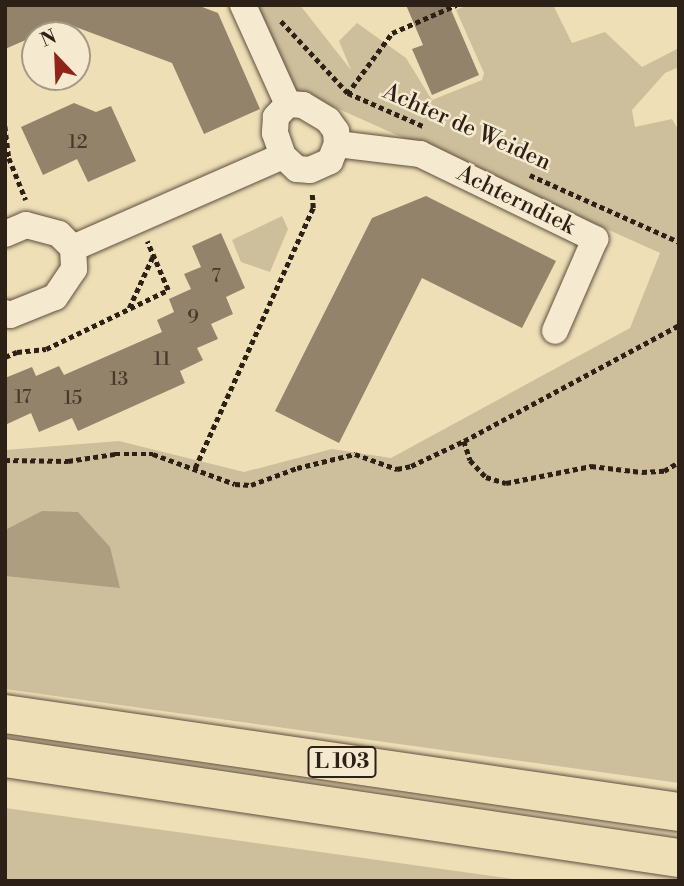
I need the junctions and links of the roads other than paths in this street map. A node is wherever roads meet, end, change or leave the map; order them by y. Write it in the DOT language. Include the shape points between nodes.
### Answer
graph roads {
  1 [pos="243,5"];
  2 [pos="288,104"];
  3 [pos="338,144"];
  4 [pos="284,156"];
  5 [pos="15,229"];
  6 [pos="73,248"];
  7 [pos="5,313"];
  8 [pos="555,331"];
  9 [pos="5,714"];
  10 [pos="5,758"];
  11 [pos="679,812"];
  12 [pos="679,858"];
  1 -- 2 [label="street"];
  2 -- 3 [label="street" via="303,105 328,120"];
  2 -- 4 [label="street" via="276,117 275,133"];
  3 -- 4 [label="street" via="330,161 310,170 297,169"];
  3 -- 8 [label="street, Achterndiek" via="420,154 595,239"];
  4 -- 6 [label="street"];
  5 -- 6 [label="street" via="59,234"];
  6 -- 7 [label="street" via="74,269 55,297"];
  9 -- 11 [label="highway, L 103"];
  10 -- 12 [label="highway, L 103"];
}
